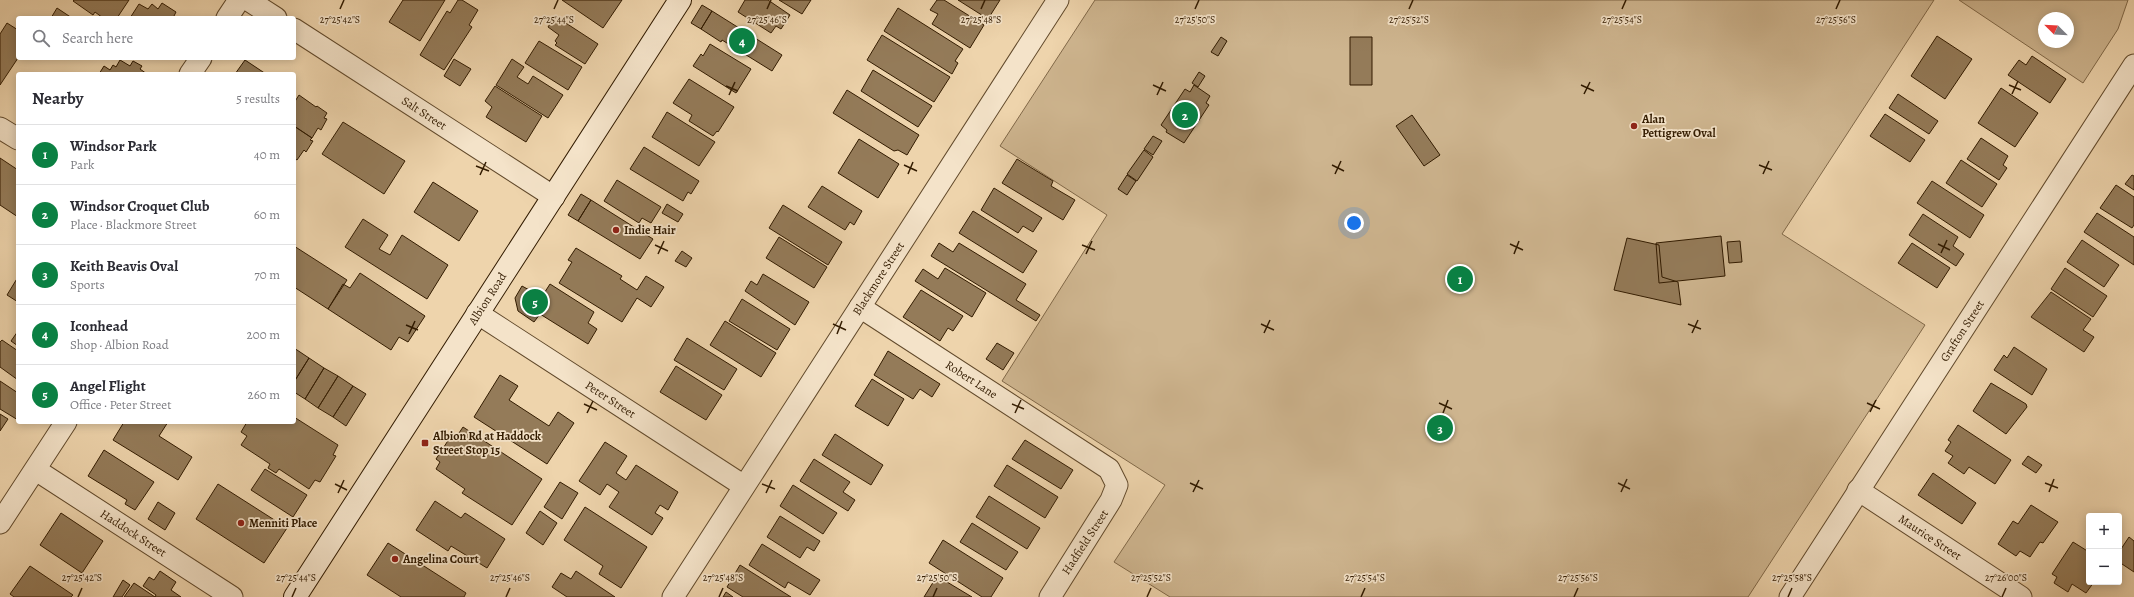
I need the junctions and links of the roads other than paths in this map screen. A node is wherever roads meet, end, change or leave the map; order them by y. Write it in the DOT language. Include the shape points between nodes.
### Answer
graph roads {
  1 [pos="239,0"];
  2 [pos="248,0"];
  3 [pos="680,0"];
  4 [pos="1058,0"];
  5 [pos="228,16"];
  6 [pos="273,16"];
  7 [pos="296,31"];
  8 [pos="200,60"];
  9 [pos="2134,65"];
  10 [pos="191,72"];
  11 [pos="0,128"];
  12 [pos="16,138"];
  13 [pos="554,197"];
  14 [pos="860,307"];
  15 [pos="477,313"];
  16 [pos="65,424"];
  17 [pos="36,470"];
  18 [pos="1117,485"];
  19 [pos="744,486"];
  20 [pos="1858,490"];
  21 [pos="0,523"];
  22 [pos="232,597"];
  23 [pos="294,597"];
  24 [pos="672,597"];
  25 [pos="1050,597"];
  26 [pos="1790,597"];
  27 [pos="2021,597"];
  1 -- 5 [label="street"];
  2 -- 6 [label="street"];
  3 -- 13 [label="main road, Albion Road"];
  4 -- 14 [label="street, Blackmore Street"];
  7 -- 13 [label="street, Salt Street"];
  8 -- 10 [label="street"];
  9 -- 20 [label="street, Grafton Street"];
  11 -- 12 [label="street"];
  13 -- 15 [label="main road, Albion Road"];
  14 -- 18 [label="street, Robert Lane" via="1109,469"];
  14 -- 19 [label="street, Blackmore Street"];
  15 -- 19 [label="street, Peter Street"];
  15 -- 23 [label="main road, Albion Road"];
  16 -- 17 [label="street"];
  17 -- 21 [label="street"];
  17 -- 22 [label="street, Haddock Street"];
  18 -- 25 [label="street, Hadfield Street" via="1112,500"];
  19 -- 24 [label="street, Blackmore Street"];
  20 -- 26 [label="street, Grafton Street"];
  20 -- 27 [label="street, Maurice Street"];
}
